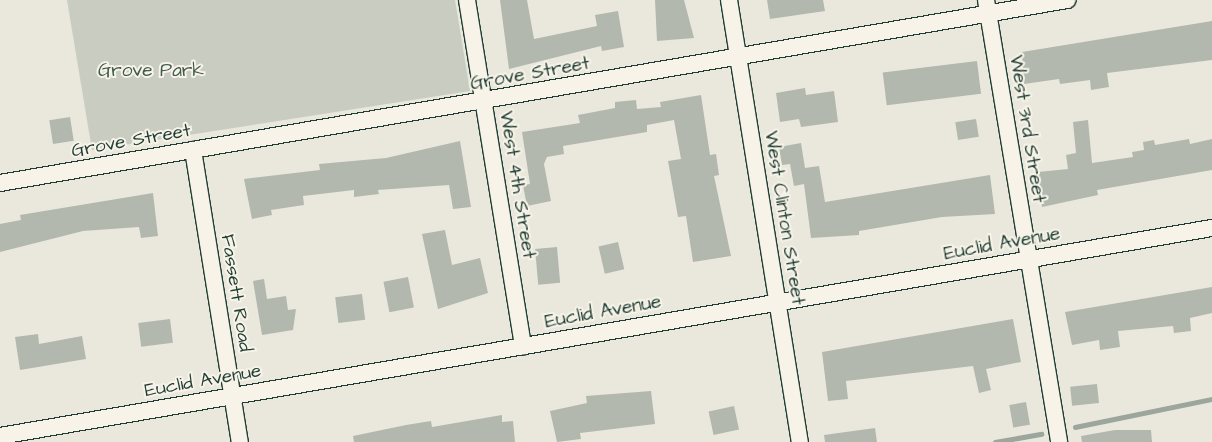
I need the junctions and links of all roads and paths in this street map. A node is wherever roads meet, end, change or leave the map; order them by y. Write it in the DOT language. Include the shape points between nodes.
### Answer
graph roads {
  1 [pos="467,0"];
  2 [pos="729,0"];
  3 [pos="1067,0"];
  4 [pos="987,7"];
  5 [pos="738,58"];
  6 [pos="484,103"];
  7 [pos="193,150"];
  8 [pos="0,184"];
  9 [pos="1212,228"];
  10 [pos="1028,260"];
  11 [pos="778,302"];
  12 [pos="523,346"];
  13 [pos="233,396"];
  14 [pos="0,436"];
  15 [pos="240,442"];
  16 [pos="800,442"];
  17 [pos="1058,442"];
  1 -- 6 [label="street, West 4th Street"];
  2 -- 5 [label="street, West Clinton Street"];
  3 -- 4 [label="street, Grove Street"];
  4 -- 5 [label="street, Grove Street"];
  4 -- 10 [label="street, West 3rd Street"];
  5 -- 6 [label="street, Grove Street"];
  5 -- 11 [label="street, West Clinton Street"];
  6 -- 7 [label="street, Grove Street"];
  6 -- 12 [label="street, West 4th Street"];
  7 -- 8 [label="street, Grove Street"];
  7 -- 13 [label="street, Fassett Road"];
  9 -- 10 [label="street, Euclid Avenue"];
  10 -- 11 [label="street, Euclid Avenue"];
  10 -- 17 [label="street, West 3rd Street"];
  11 -- 12 [label="street, Euclid Avenue"];
  11 -- 16 [label="street, West Clinton Street"];
  12 -- 13 [label="street, Euclid Avenue"];
  13 -- 14 [label="street, Euclid Avenue"];
  13 -- 15 [label="street, Fassett Road"];
}
